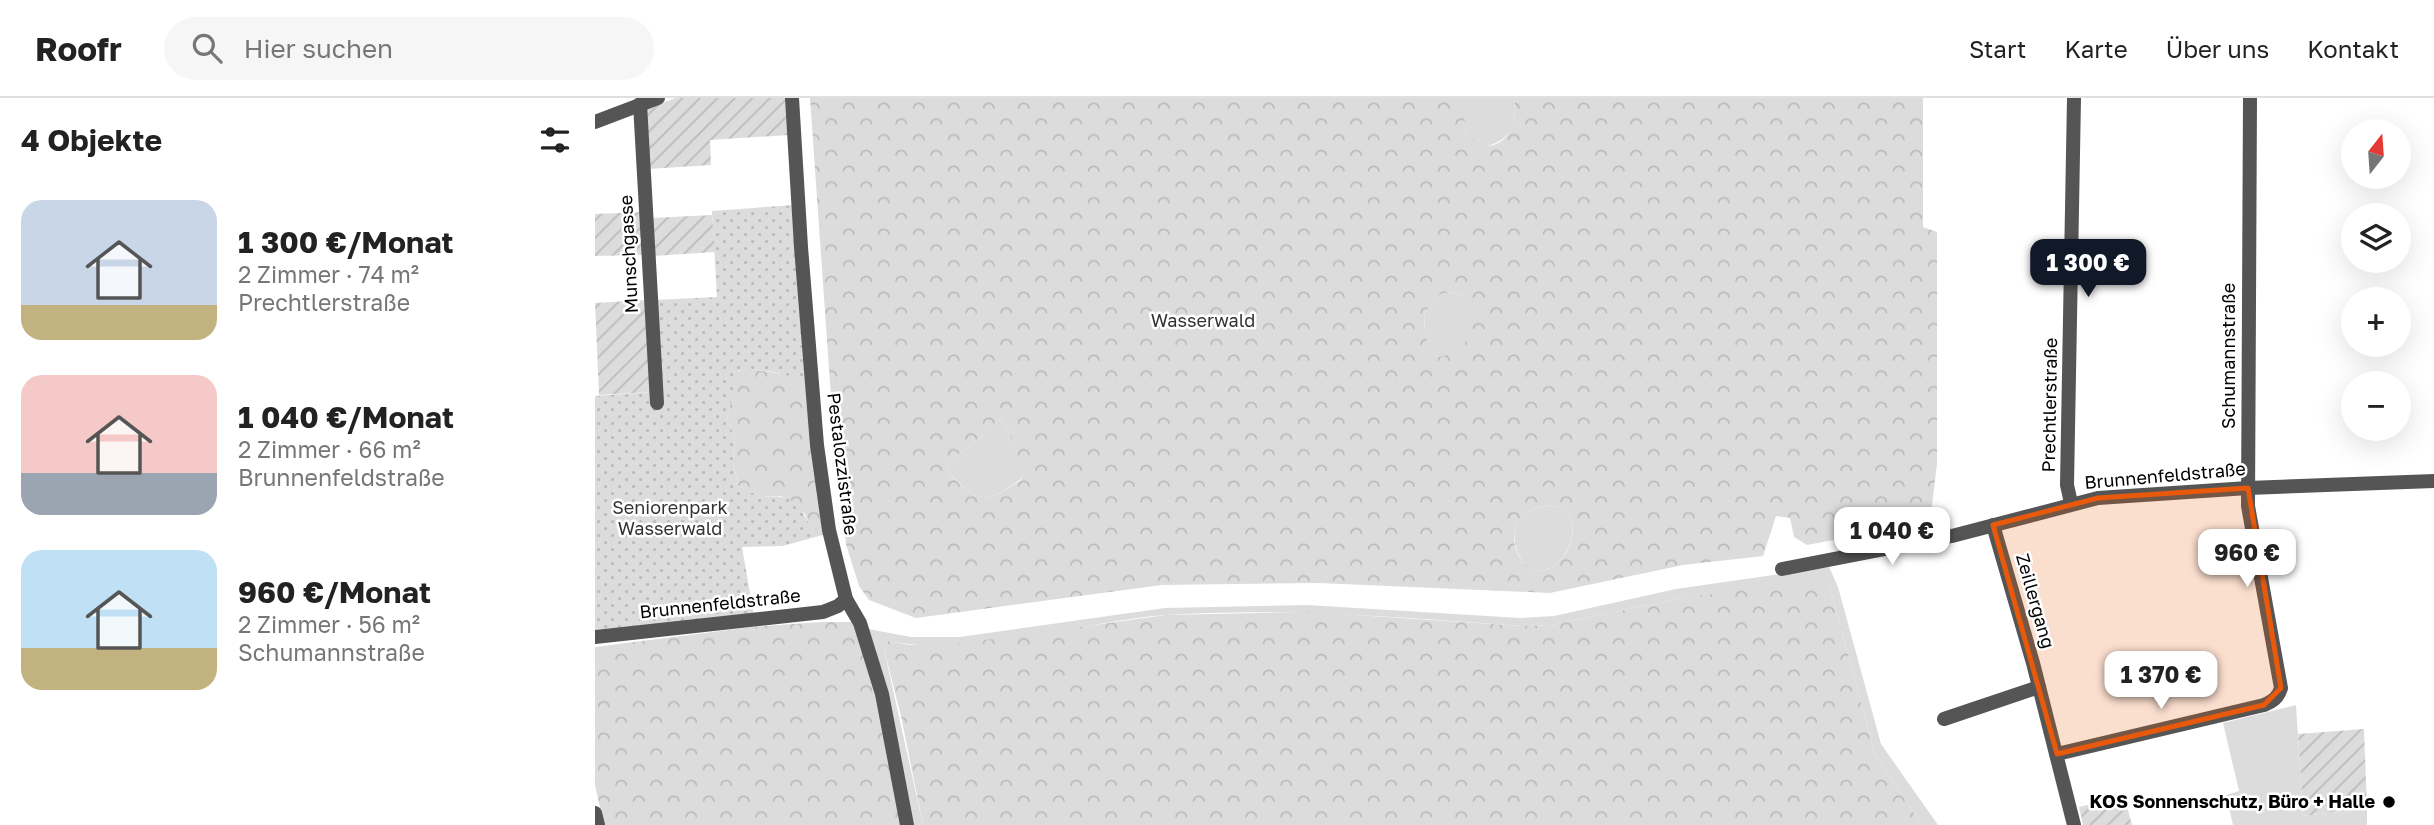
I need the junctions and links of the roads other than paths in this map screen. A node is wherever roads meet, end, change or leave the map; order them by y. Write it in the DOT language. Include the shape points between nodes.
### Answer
graph roads {
  1 [pos="658,98"];
  2 [pos="792,98"];
  3 [pos="2074,98"];
  4 [pos="2250,98"];
  5 [pos="641,104"];
  6 [pos="595,122"];
  7 [pos="657,403"];
  8 [pos="2434,481"];
  9 [pos="2248,488"];
  10 [pos="2071,503"];
  11 [pos="1993,525"];
  12 [pos="1782,569"];
  13 [pos="846,599"];
  14 [pos="595,637"];
  15 [pos="2039,687"];
  16 [pos="1944,719"];
  17 [pos="2057,754"];
  18 [pos="595,813"];
  19 [pos="597,825"];
  20 [pos="907,825"];
  21 [pos="2074,825"];
  1 -- 5 [label="street"];
  2 -- 13 [label="street, Pestalozzistraße" via="817,445 829,530"];
  3 -- 10 [label="street, Prechtlerstraße" via="2067,485"];
  4 -- 9 [label="street, Schumannstraße"];
  5 -- 6 [label="street"];
  5 -- 7 [label="street, Munschgasse"];
  8 -- 9 [label="street, Brunnenfeldstraße"];
  9 -- 10 [label="street, Brunnenfeldstraße" via="2133,494"];
  9 -- 17 [label="street, Schumannstraße" via="2280,672 2279,695 2264,705"];
  10 -- 11 [label="street, Brunnenfeldstraße"];
  11 -- 12 [label="street, Brunnenfeldstraße"];
  11 -- 15 [label="street, Zeillergang"];
  13 -- 14 [label="street, Brunnenfeldstraße" via="823,612"];
  13 -- 20 [label="street, Pestalozzistraße" via="860,623 882,694"];
  15 -- 16 [label="street"];
  15 -- 17 [label="street, Zeillergang"];
  17 -- 21 [label="street, Zeillergang"];
  18 -- 19 [label="street"];
}
